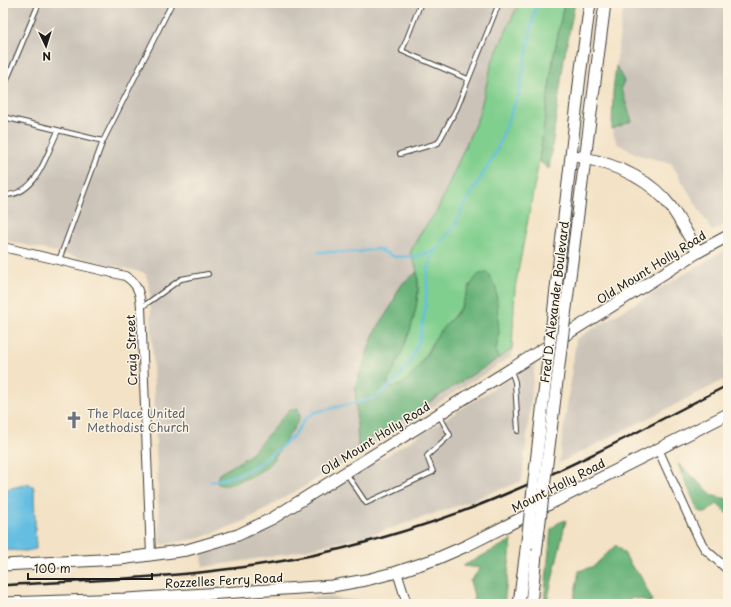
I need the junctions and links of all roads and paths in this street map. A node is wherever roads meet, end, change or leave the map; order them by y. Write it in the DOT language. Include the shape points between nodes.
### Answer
graph roads {
  1 [pos="39,3"];
  2 [pos="172,3"];
  3 [pos="417,3"];
  4 [pos="499,3"];
  5 [pos="590,3"];
  6 [pos="605,3"];
  7 [pos="468,79"];
  8 [pos="3,89"];
  9 [pos="3,117"];
  10 [pos="58,130"];
  11 [pos="103,141"];
  12 [pos="400,154"];
  13 [pos="571,155"];
  14 [pos="585,158"];
  15 [pos="3,195"];
  16 [pos="728,236"];
  17 [pos="3,247"];
  18 [pos="698,252"];
  19 [pos="59,260"];
  20 [pos="208,274"];
  21 [pos="141,307"];
  22 [pos="511,369"];
  23 [pos="438,414"];
  24 [pos="728,414"];
  25 [pos="518,431"];
  26 [pos="658,449"];
  27 [pos="346,472"];
  28 [pos="151,555"];
  29 [pos="3,565"];
  30 [pos="728,570"];
  31 [pos="397,572"];
  32 [pos="127,601"];
  33 [pos="3,603"];
  34 [pos="407,604"];
  35 [pos="519,604"];
  36 [pos="531,604"];
  1 -- 8 [label="lane"];
  2 -- 11 [label="lane"];
  3 -- 7 [label="lane" via="420,5 402,51"];
  4 -- 7 [label="lane"];
  5 -- 13 [label="street, Fred D. Alexander Boulevard"];
  6 -- 14 [label="street, Fred D. Alexander Boulevard"];
  7 -- 12 [label="lane" via="457,108 438,143"];
  9 -- 10 [label="lane"];
  10 -- 11 [label="lane"];
  10 -- 15 [label="lane" via="34,182 20,193"];
  11 -- 19 [label="lane"];
  13 -- 14 [label="street"];
  13 -- 35 [label="street, Fred D. Alexander Boulevard, bridge"];
  14 -- 18 [label="street" via="621,169 657,191 672,208"];
  14 -- 36 [label="street, Fred D. Alexander Boulevard, bridge"];
  16 -- 18 [label="street, Old Mount Holly Road"];
  17 -- 19 [label="street, Craig Street"];
  18 -- 22 [label="street, Old Mount Holly Road"];
  19 -- 21 [label="street, Craig Street" via="125,276 137,286"];
  20 -- 21 [label="lane" via="181,279"];
  21 -- 28 [label="street, Craig Street"];
  22 -- 23 [label="street, Old Mount Holly Road"];
  22 -- 25 [label="lane" via="515,382"];
  23 -- 27 [label="street, Old Mount Holly Road"];
  23 -- 27 [label="lane" via="450,435 427,456 433,472 366,504"];
  24 -- 26 [label="street, Mount Holly Road"];
  26 -- 30 [label="street" via="699,539 705,549"];
  26 -- 31 [label="street, Mount Holly Road" via="466,546"];
  27 -- 28 [label="street, Old Mount Holly Road" via="273,518 238,535 187,550"];
  28 -- 29 [label="street, Old Mount Holly Road"];
  31 -- 32 [label="street, Rozzelles Ferry Road" via="332,586"];
  31 -- 34 [label="street"];
  32 -- 33 [label="street, Rozzelles Ferry Road"];
}
